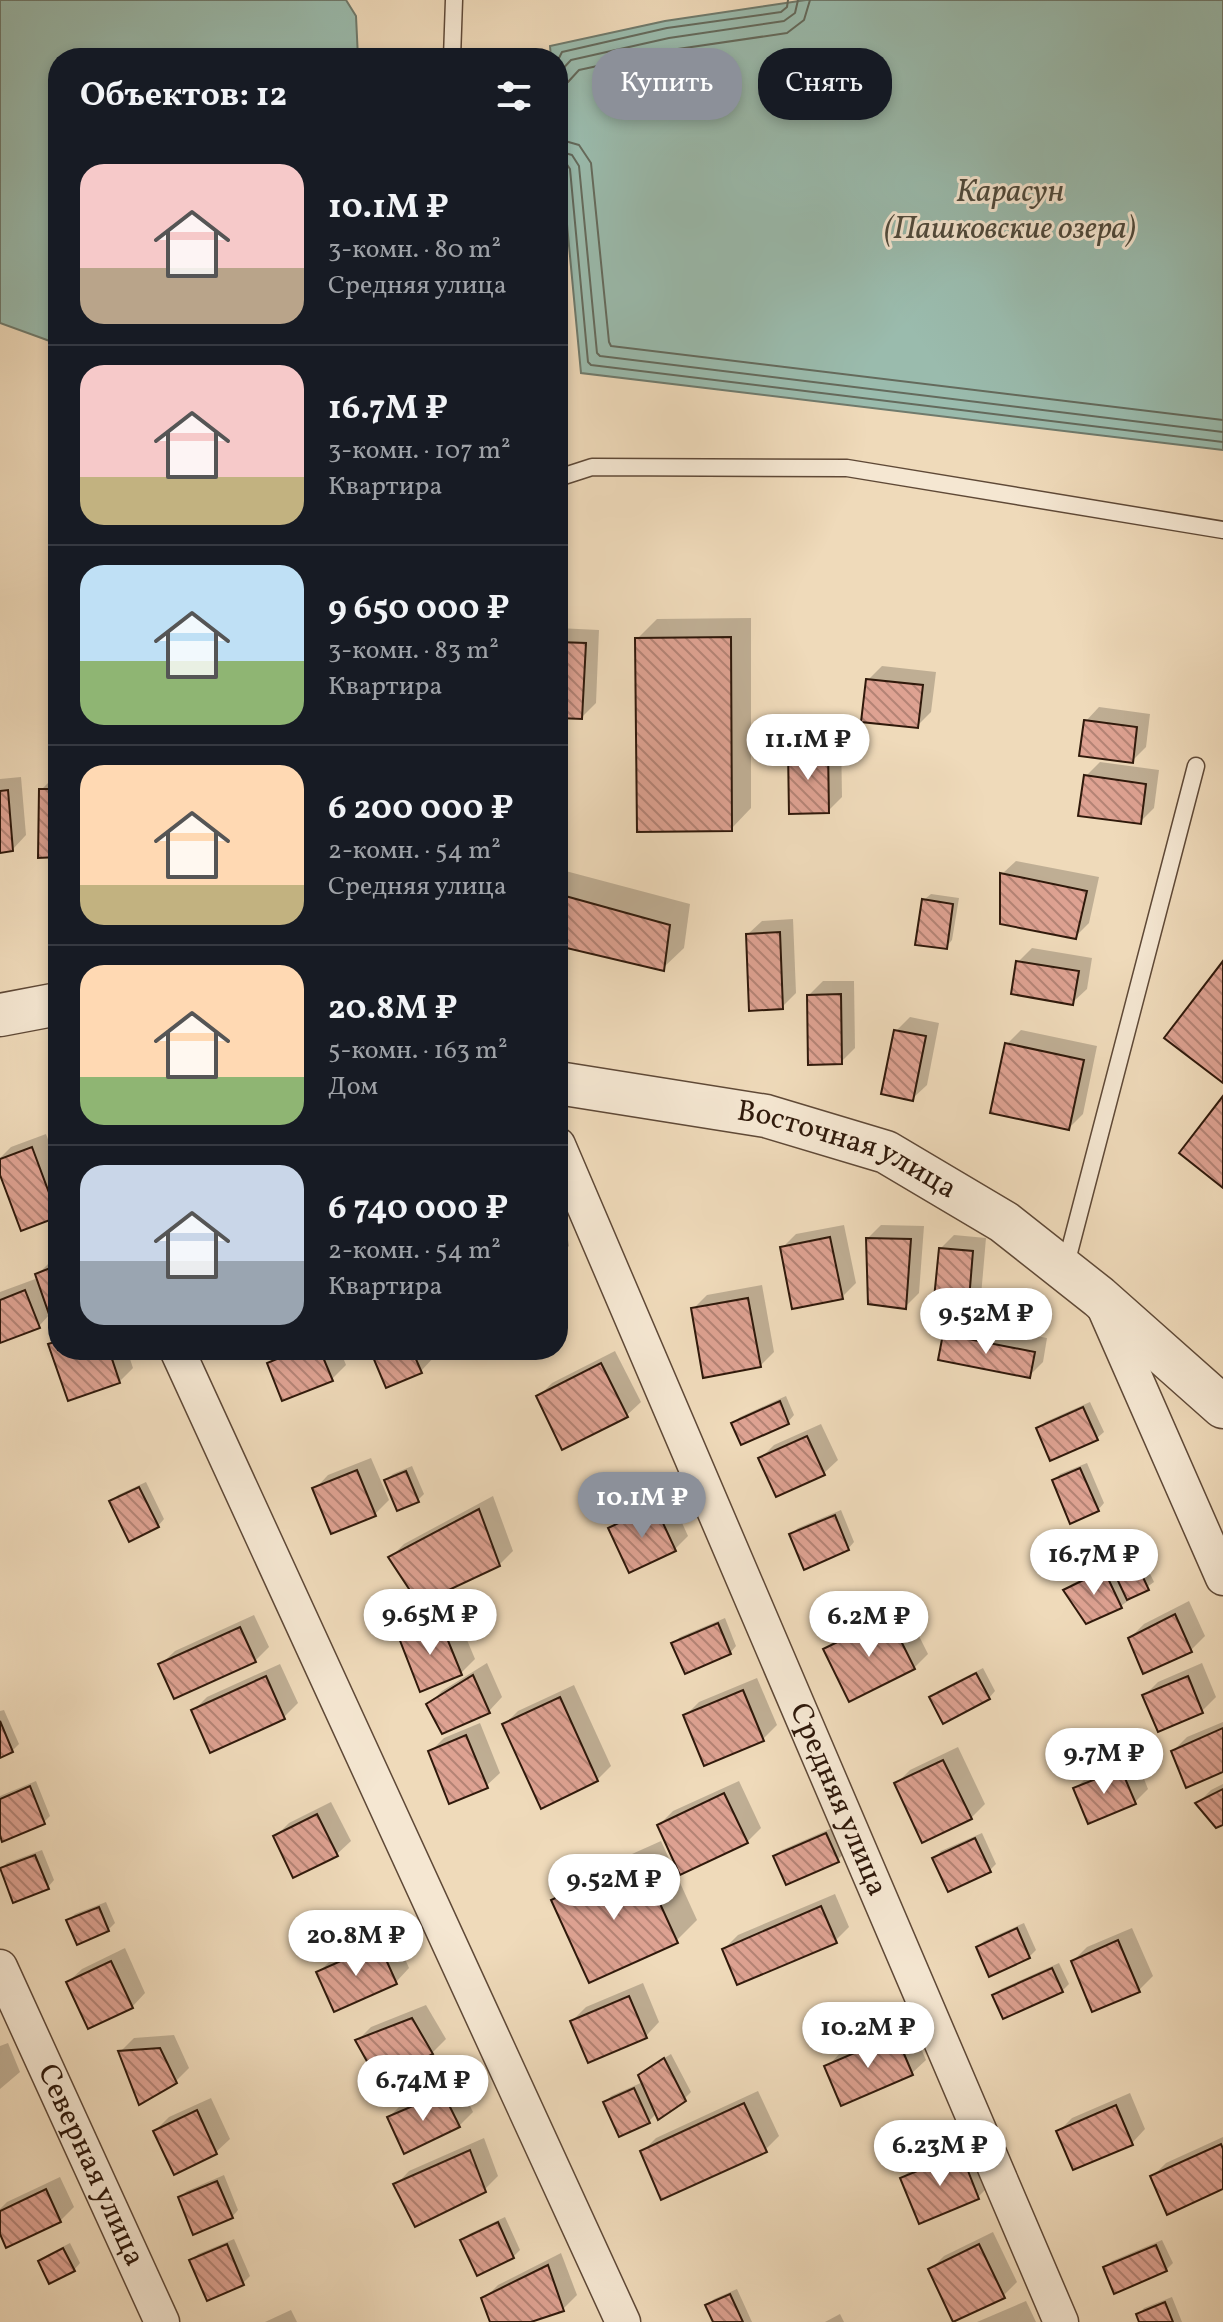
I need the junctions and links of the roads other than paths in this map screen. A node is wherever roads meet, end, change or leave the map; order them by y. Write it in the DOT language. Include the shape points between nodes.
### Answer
graph roads {
  1 [pos="454,0"];
  2 [pos="452,48"];
  3 [pos="568,475"];
  4 [pos="1223,530"];
  5 [pos="1196,766"];
  6 [pos="48,1007"];
  7 [pos="0,1015"];
  8 [pos="568,1085"];
  9 [pos="568,1168"];
  10 [pos="1064,1269"];
  11 [pos="1099,1297"];
  12 [pos="182,1360"];
  13 [pos="1223,1407"];
  14 [pos="1223,1578"];
  15 [pos="0,1967"];
  16 [pos="162,2322"];
  17 [pos="623,2322"];
  18 [pos="1061,2322"];
  1 -- 2 [label="lane"];
  3 -- 4 [label="lane" via="592,467 847,468"];
  5 -- 10 [label="lane"];
  6 -- 7 [label="street"];
  8 -- 10 [label="street, Восточная улица" via="766,1116 886,1152 1004,1222"];
  9 -- 18 [label="street, Средняя улица"];
  10 -- 11 [label="street, Восточная улица"];
  11 -- 13 [label="street, Восточная улица"];
  11 -- 14 [label="street"];
  12 -- 17 [label="street"];
  15 -- 16 [label="street, Северная улица"];
}
